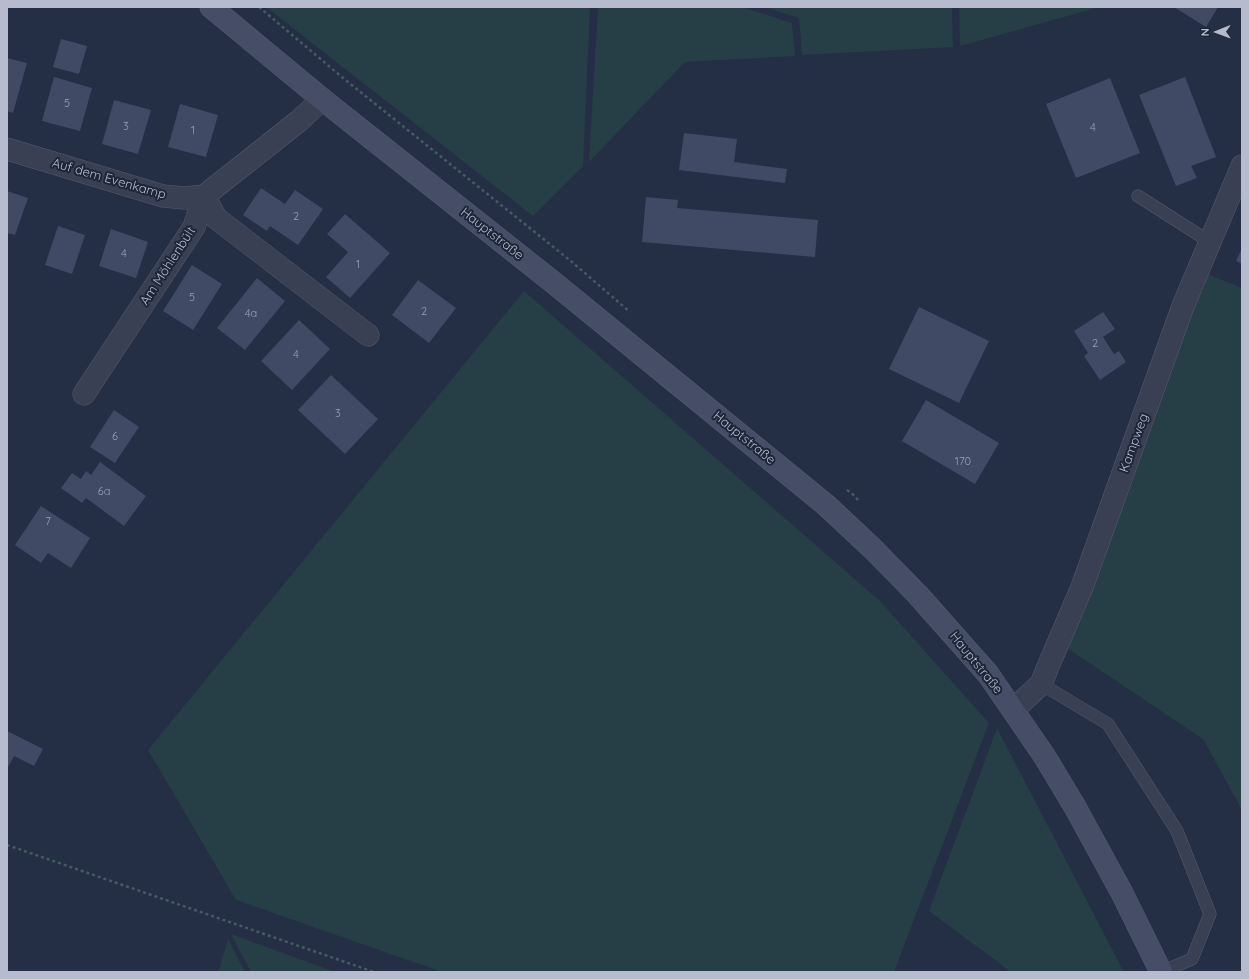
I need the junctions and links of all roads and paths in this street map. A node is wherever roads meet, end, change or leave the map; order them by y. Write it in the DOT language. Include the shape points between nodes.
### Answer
graph roads {
  1 [pos="211,7"];
  2 [pos="322,99"];
  3 [pos="7,149"];
  4 [pos="1242,166"];
  5 [pos="204,196"];
  6 [pos="1138,196"];
  7 [pos="1210,242"];
  8 [pos="368,335"];
  9 [pos="84,394"];
  10 [pos="1041,684"];
  11 [pos="1013,710"];
  12 [pos="7,845"];
  13 [pos="374,972"];
  14 [pos="1161,972"];
  1 -- 2 [label="main road, Hauptstraße"];
  2 -- 5 [label="street" via="300,120"];
  2 -- 11 [label="main road, Hauptstraße" via="560,288 826,505 918,595 988,674"];
  3 -- 5 [label="street, Auf dem Evenkamp" via="163,196"];
  4 -- 7 [label="street, Kampweg"];
  5 -- 8 [label="street" via="216,218"];
  5 -- 9 [label="street, Am Möhlenbült" via="194,227"];
  6 -- 7 [label="lane"];
  7 -- 10 [label="street, Kampweg" via="1183,306 1082,587"];
  10 -- 11 [label="street, Kampweg"];
  10 -- 14 [label="lane" via="1108,724 1177,831 1210,914 1192,959"];
  11 -- 14 [label="main road, Hauptstraße" via="1075,806"];
  12 -- 13 [label="path"];
}
